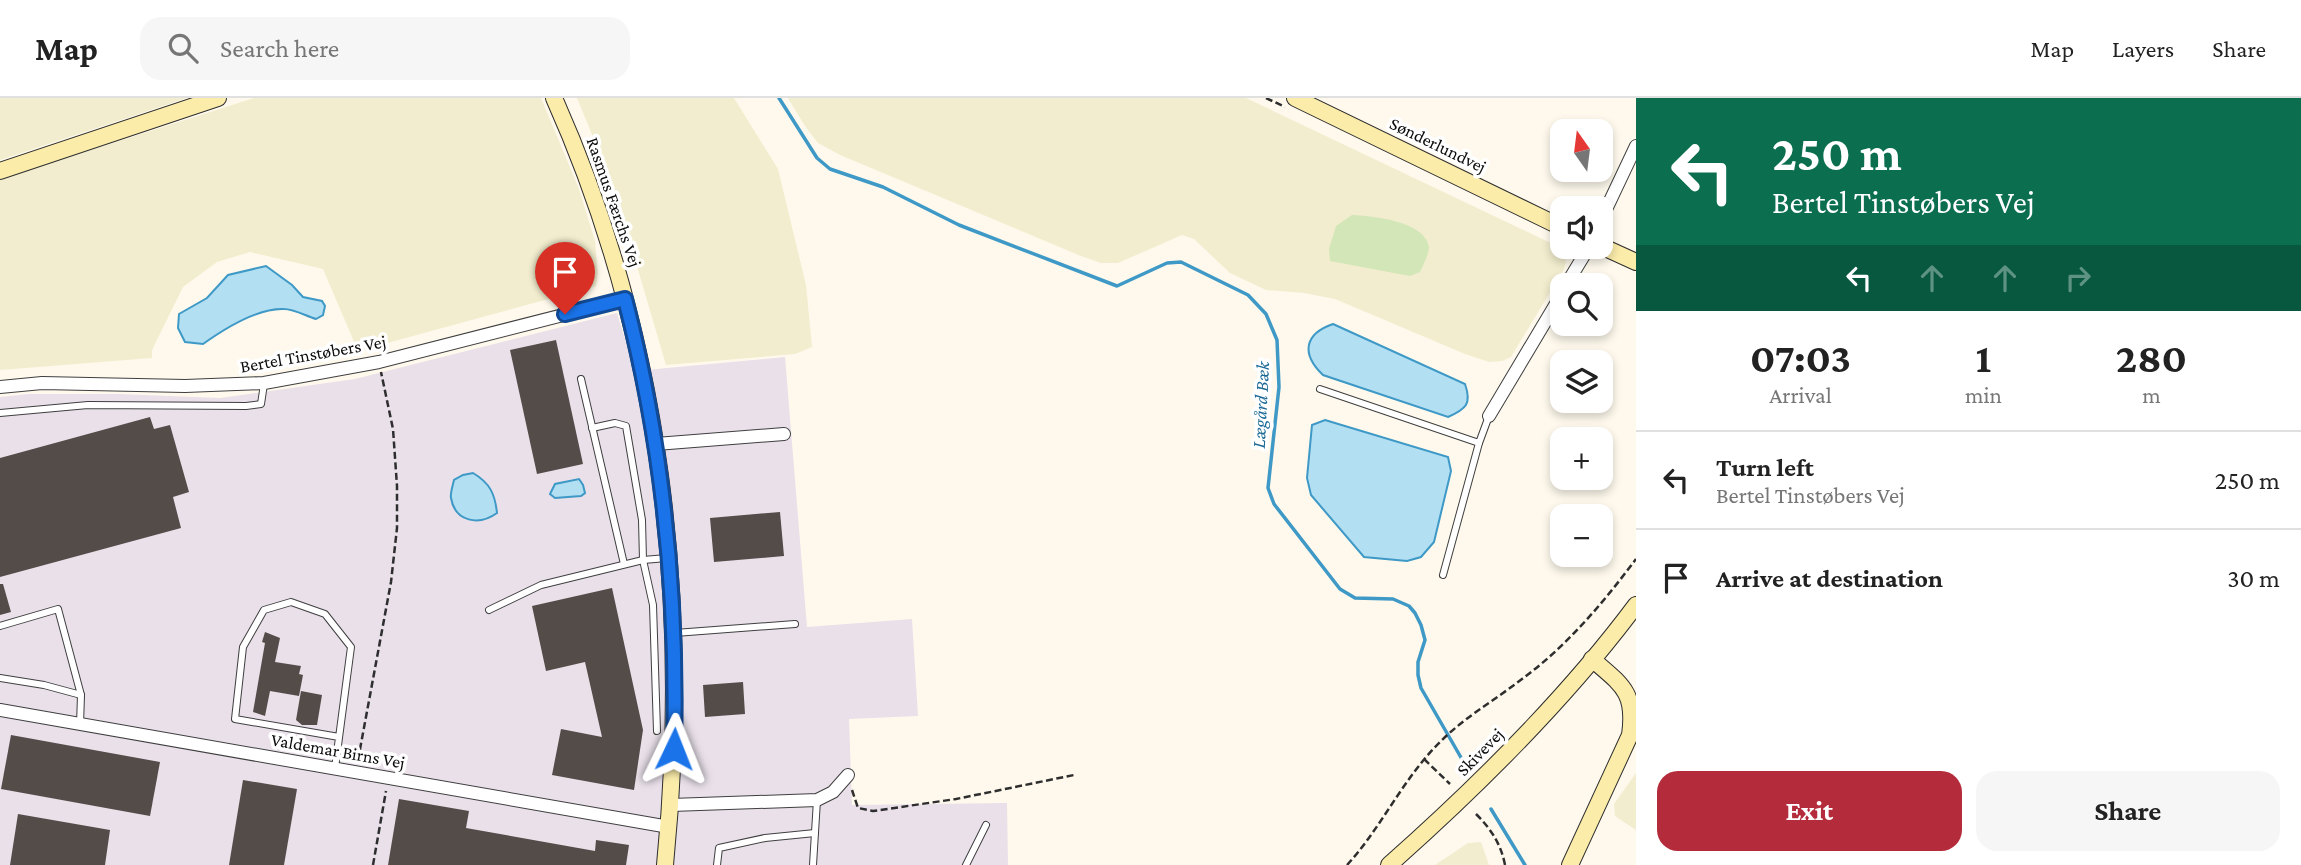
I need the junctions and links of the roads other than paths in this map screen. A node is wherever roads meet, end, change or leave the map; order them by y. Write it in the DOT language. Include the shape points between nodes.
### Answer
graph roads {
  1 [pos="218,98"];
  2 [pos="554,98"];
  3 [pos="1296,98"];
  4 [pos="1636,146"];
  5 [pos="0,171"];
  6 [pos="1612,196"];
  7 [pos="1550,222"];
  8 [pos="1613,251"];
  9 [pos="1636,262"];
  10 [pos="625,299"];
  11 [pos="1550,314"];
  12 [pos="580,379"];
  13 [pos="264,383"];
  14 [pos="0,387"];
  15 [pos="1320,389"];
  16 [pos="0,413"];
  17 [pos="1489,416"];
  18 [pos="592,428"];
  19 [pos="785,434"];
  20 [pos="1479,443"];
  21 [pos="656,444"];
  22 [pos="669,558"];
  23 [pos="643,560"];
  24 [pos="624,564"];
  25 [pos="1443,575"];
  26 [pos="1636,605"];
  27 [pos="489,610"];
  28 [pos="795,624"];
  29 [pos="0,626"];
  30 [pos="675,633"];
  31 [pos="1592,659"];
  32 [pos="0,678"];
  33 [pos="81,695"];
  34 [pos="0,710"];
  35 [pos="80,725"];
  36 [pos="657,731"];
  37 [pos="339,737"];
  38 [pos="335,768"];
  39 [pos="848,775"];
  40 [pos="817,800"];
  41 [pos="671,805"];
  42 [pos="986,825"];
  43 [pos="669,827"];
  44 [pos="815,833"];
  45 [pos="665,865"];
  46 [pos="717,865"];
  47 [pos="813,865"];
  48 [pos="966,865"];
  49 [pos="1389,865"];
  50 [pos="1570,865"];
  1 -- 5 [label="street"];
  2 -- 10 [label="street, Rasmus Færchs Vej" via="587,177"];
  3 -- 7 [label="street, Sønderlundvej"];
  4 -- 6 [label="street"];
  8 -- 9 [label="street"];
  10 -- 13 [label="street, Bertel Tinstøbers Vej" via="379,362"];
  10 -- 21 [label="street, Rasmus Færchs Vej"];
  11 -- 17 [label="street"];
  12 -- 18 [label="lane"];
  13 -- 14 [label="street, Bertel Tinstøbers Vej"];
  13 -- 16 [label="lane" via="261,404 246,406 88,405"];
  15 -- 20 [label="lane"];
  17 -- 20 [label="lane"];
  18 -- 23 [label="lane" via="615,423 626,426 642,520"];
  18 -- 24 [label="lane"];
  19 -- 21 [label="street"];
  20 -- 25 [label="lane"];
  21 -- 22 [label="street, Rasmus Færchs Vej"];
  22 -- 23 [label="lane"];
  22 -- 30 [label="street, Rasmus Færchs Vej"];
  23 -- 24 [label="lane"];
  23 -- 36 [label="lane" via="653,605"];
  24 -- 27 [label="lane" via="541,585"];
  26 -- 31 [label="street, Skivevej"];
  28 -- 30 [label="lane"];
  29 -- 33 [label="lane" via="58,609"];
  30 -- 41 [label="street, Rasmus Færchs Vej"];
  31 -- 49 [label="street, Skivevej" via="1498,763"];
  31 -- 50 [label="street" via="1623,686 1634,715 1630,735"];
  32 -- 33 [label="lane"];
  33 -- 35 [label="lane"];
  34 -- 35 [label="street, Valdemar Birns Vej"];
  35 -- 38 [label="street, Valdemar Birns Vej"];
  37 -- 37 [label="lane" via="351,647 326,614 291,602 264,610 243,648 235,719"];
  37 -- 38 [label="lane"];
  38 -- 43 [label="street, Valdemar Birns Vej"];
  39 -- 40 [label="street" via="833,792"];
  40 -- 41 [label="street"];
  40 -- 44 [label="lane"];
  41 -- 43 [label="street, Rasmus Færchs Vej"];
  42 -- 48 [label="lane"];
  43 -- 45 [label="street, Rasmus Færchs Vej"];
  44 -- 46 [label="lane" via="719,848"];
  44 -- 47 [label="lane"];
}
